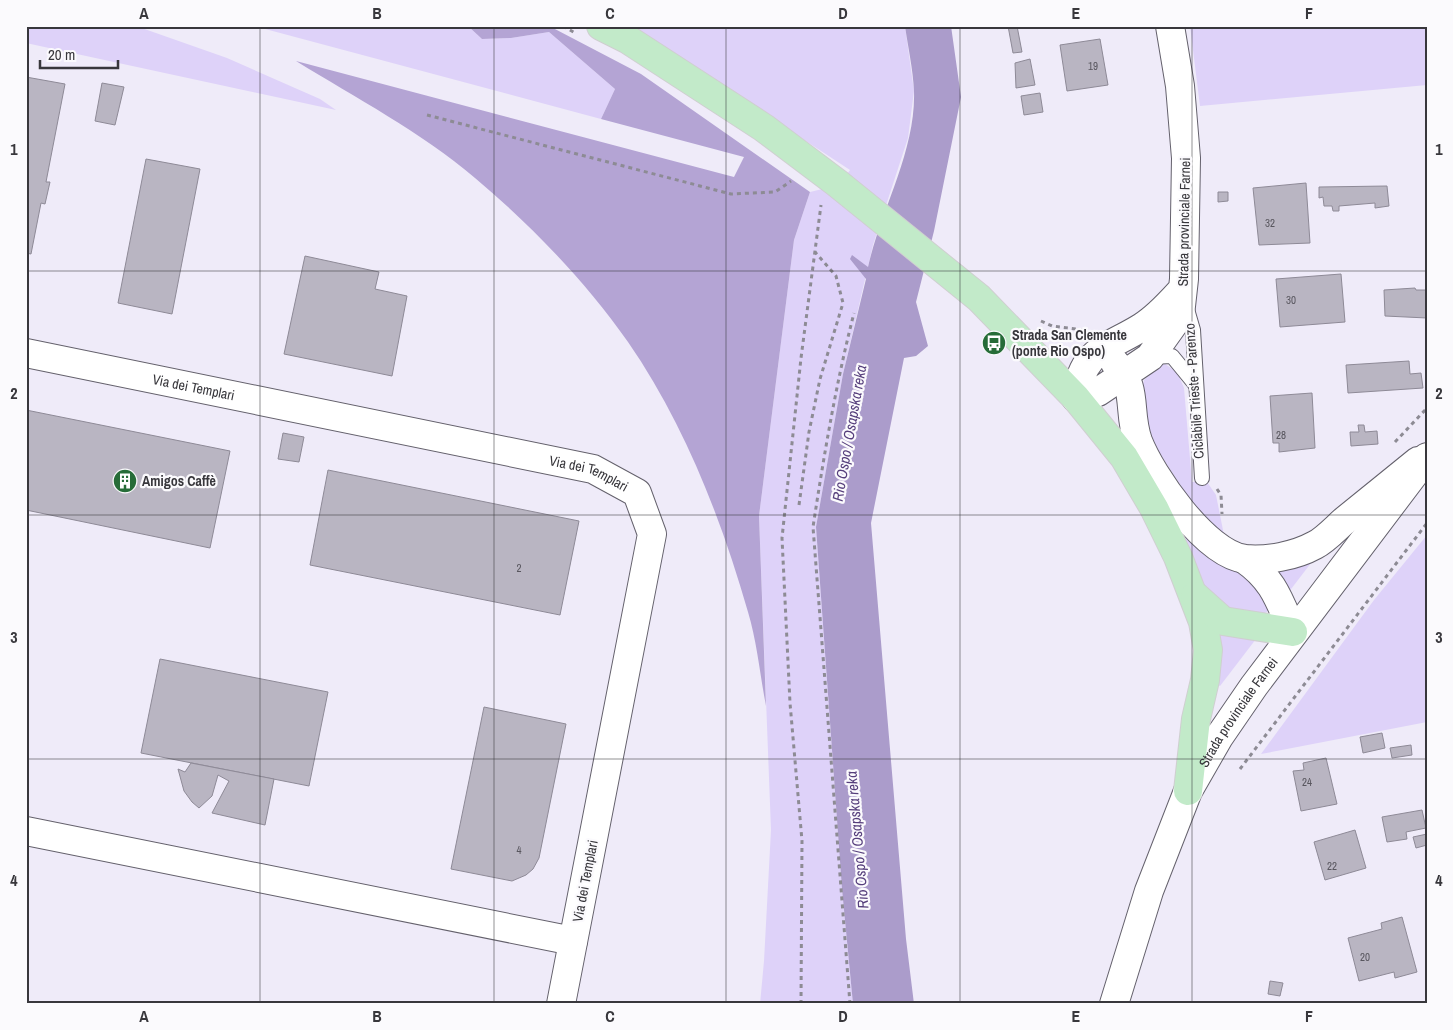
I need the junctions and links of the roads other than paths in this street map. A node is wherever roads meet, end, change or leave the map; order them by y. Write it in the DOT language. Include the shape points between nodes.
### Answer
graph roads {
  1 [pos="601,26"];
  2 [pos="1170,26"];
  3 [pos="1182,290"];
  4 [pos="1094,340"];
  5 [pos="26,353"];
  6 [pos="1150,357"];
  7 [pos="1126,375"];
  8 [pos="1195,384"];
  9 [pos="1076,398"];
  10 [pos="1427,455"];
  11 [pos="1207,480"];
  12 [pos="1244,559"];
  13 [pos="1194,595"];
  14 [pos="1293,632"];
  15 [pos="1188,791"];
  16 [pos="26,831"];
  17 [pos="573,941"];
  18 [pos="561,1004"];
  19 [pos="1114,1004"];
  1 -- 9 [label="main road" via="627,38 764,128 830,192 979,298"];
  2 -- 3 [label="street, Strada provinciale Farnei" via="1180,86 1186,158 1187,210"];
  3 -- 4 [label="street" via="1142,327"];
  3 -- 6 [label="street" via="1180,314"];
  3 -- 8 [label="lane, Strada provinciale Farnei" via="1193,330"];
  4 -- 7 [label="street"];
  4 -- 9 [label="street" via="1089,360 1078,381"];
  5 -- 17 [label="street, Via dei Templari" via="593,469 637,493 652,534"];
  6 -- 7 [label="street"];
  6 -- 8 [label="lane" via="1172,356"];
  7 -- 9 [label="street" via="1098,392"];
  7 -- 12 [label="street" via="1138,441 1173,500 1199,531 1226,551"];
  8 -- 11 [label="lane, Strada provinciale Farnei"];
  9 -- 13 [label="main road" via="1124,457 1154,508"];
  10 -- 12 [label="street" via="1316,544 1296,554"];
  10 -- 14 [label="street, Strada provinciale Farnei"];
  12 -- 14 [label="street" via="1262,571 1275,589"];
  13 -- 14 [label="main road" via="1223,621"];
  13 -- 15 [label="main road" via="1208,650"];
  14 -- 15 [label="street, Strada provinciale Farnei" via="1220,737"];
  15 -- 19 [label="street, Strada provinciale Farnei" via="1149,890"];
  16 -- 17 [label="street"];
  17 -- 18 [label="street, Via dei Templari"];
}
